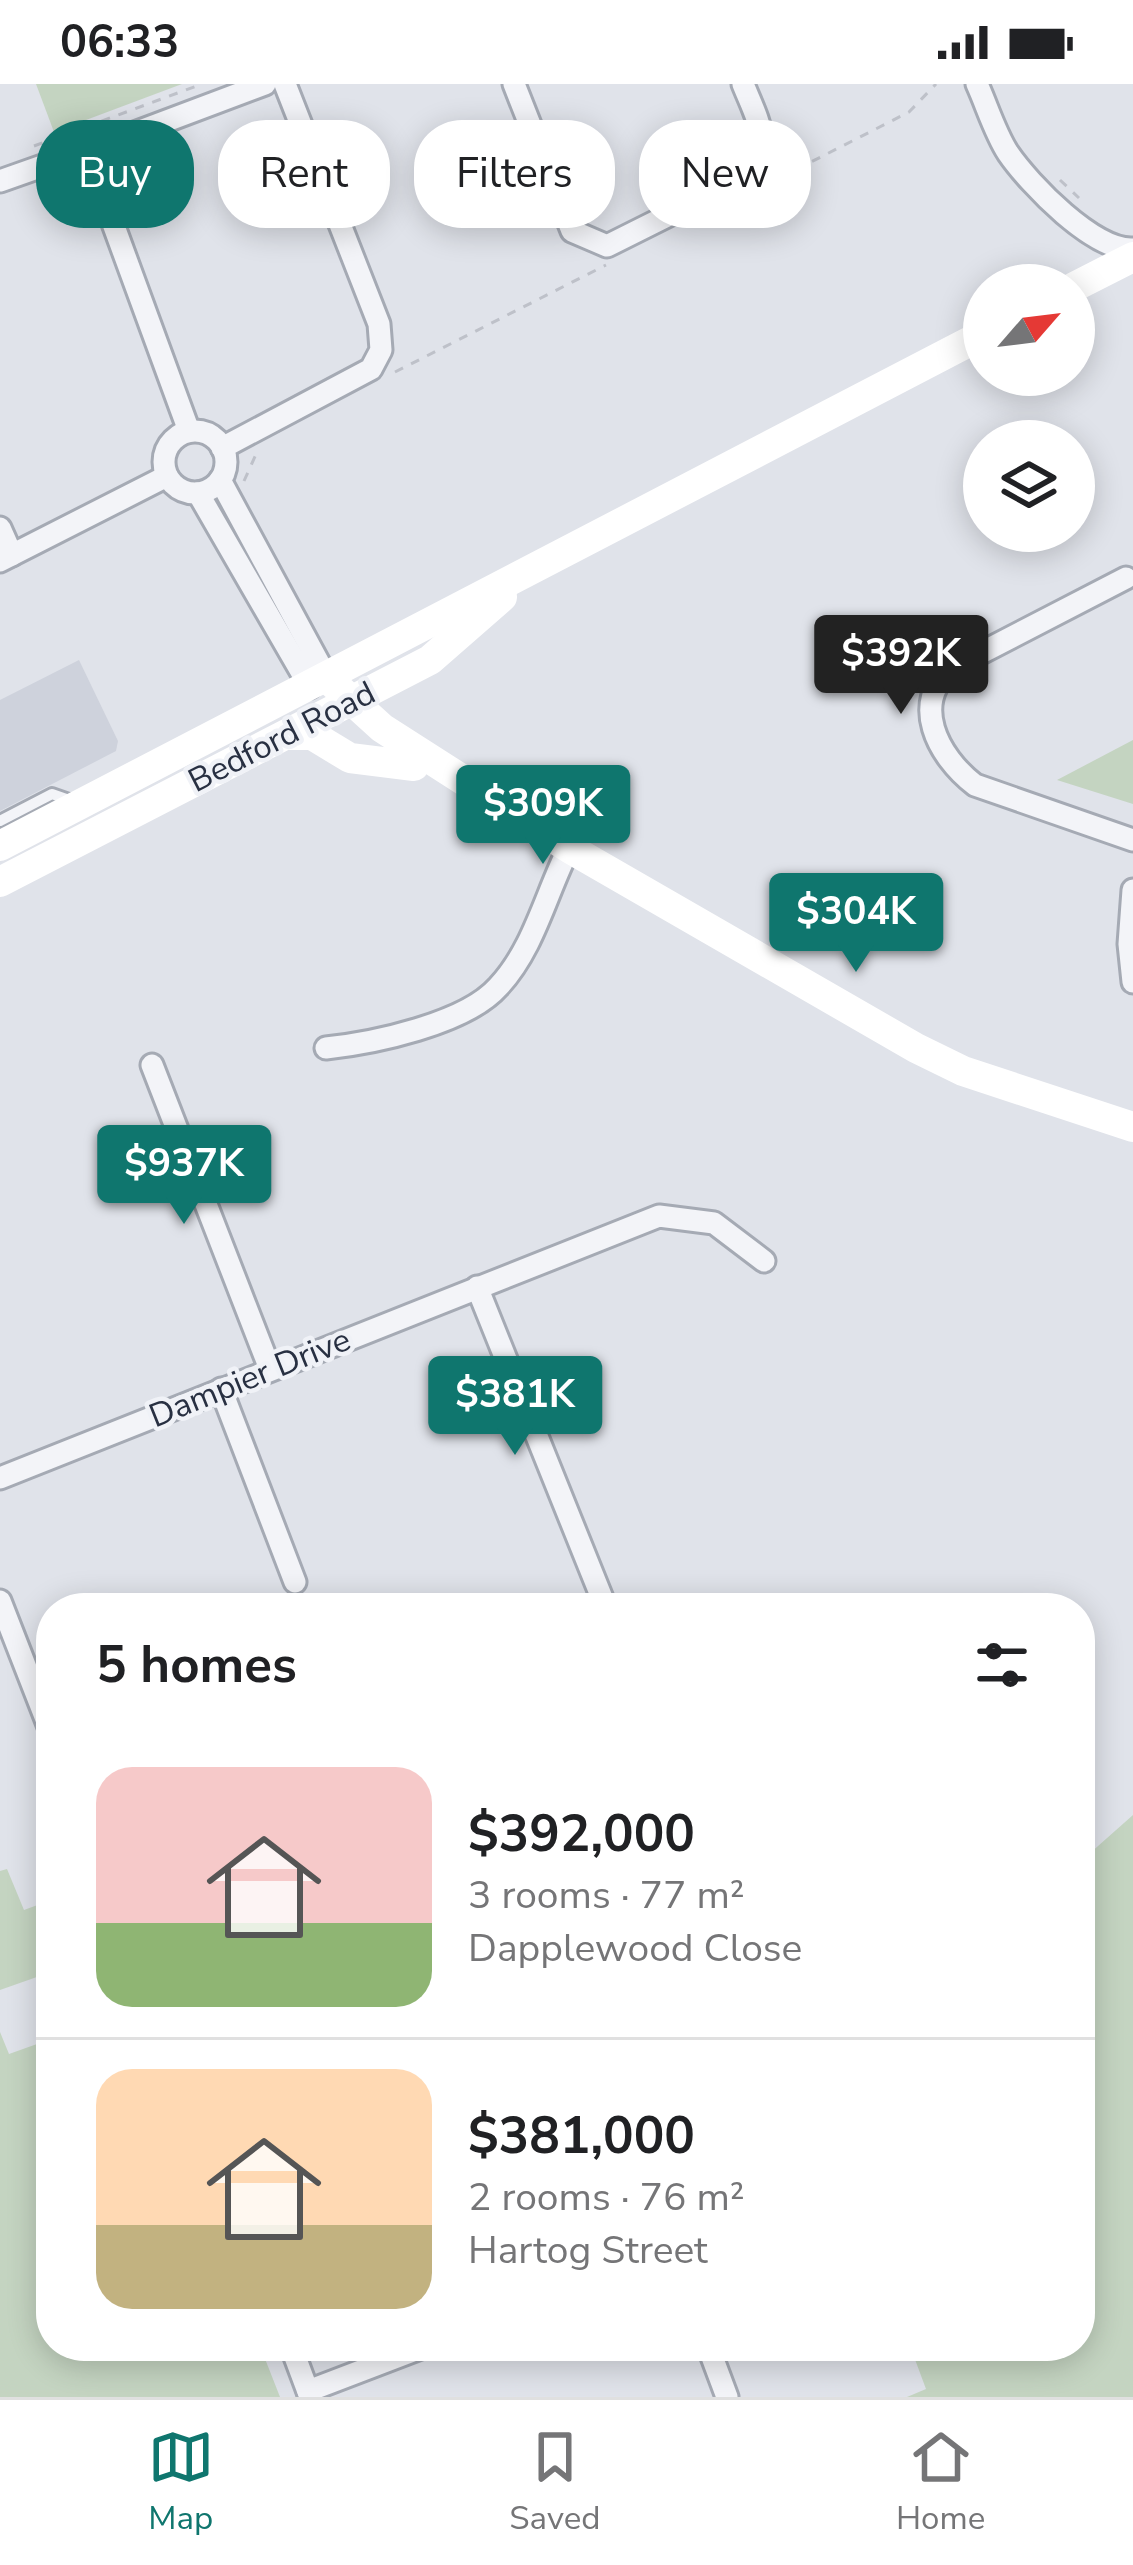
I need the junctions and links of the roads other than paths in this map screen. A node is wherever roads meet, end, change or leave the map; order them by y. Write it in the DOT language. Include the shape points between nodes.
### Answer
graph roads {
  1 [pos="265,84"];
  2 [pos="285,84"];
  3 [pos="514,84"];
  4 [pos="743,84"];
  5 [pos="976,84"];
  6 [pos="169,120"];
  7 [pos="36,168"];
  8 [pos="0,181"];
  9 [pos="1082,215"];
  10 [pos="115,228"];
  11 [pos="1133,253"];
  12 [pos="1085,264"];
  13 [pos="1095,275"];
  14 [pos="963,345"];
  15 [pos="189,431"];
  16 [pos="223,448"];
  17 [pos="167,476"];
  18 [pos="220,480"];
  19 [pos="198,493"];
  20 [pos="0,528"];
  21 [pos="6,558"];
  22 [pos="544,564"];
  23 [pos="1126,578"];
  24 [pos="319,682"];
  25 [pos="342,706"];
  26 [pos="285,735"];
  27 [pos="415,766"];
  28 [pos="77,804"];
  29 [pos="0,821"];
  30 [pos="1133,840"];
  31 [pos="0,846"];
  32 [pos="578,852"];
  33 [pos="0,882"];
  34 [pos="1133,890"];
  35 [pos="1133,982"];
  36 [pos="326,1048"];
  37 [pos="152,1065"];
  38 [pos="1133,1126"];
  39 [pos="764,1261"];
  40 [pos="477,1287"];
  41 [pos="270,1369"];
  42 [pos="221,1389"];
  43 [pos="0,1478"];
  44 [pos="295,1582"];
  45 [pos="600,1593"];
  46 [pos="0,1601"];
  47 [pos="5,1633"];
  48 [pos="36,1700"];
  49 [pos="297,2361"];
  50 [pos="389,2361"];
  51 [pos="714,2361"];
  52 [pos="309,2394"];
  53 [pos="727,2397"];
  1 -- 6 [label="street"];
  2 -- 16 [label="street" via="380,324 381,350 370,369"];
  3 -- 4 [label="street" via="572,232 607,246 758,164 760,127"];
  5 -- 9 [label="street" via="1008,153"];
  7 -- 8 [label="street"];
  9 -- 11 [label="street" via="1102,243"];
  9 -- 12 [label="street"];
  10 -- 15 [label="street"];
  11 -- 13 [label="street"];
  14 -- 22 [label="street, Bedford Road"];
  15 -- 16 [label="street"];
  15 -- 17 [label="street" via="167,448"];
  16 -- 18 [label="street"];
  17 -- 19 [label="street"];
  17 -- 21 [label="street"];
  18 -- 19 [label="street"];
  18 -- 24 [label="street"];
  19 -- 24 [label="street"];
  20 -- 21 [label="street"];
  22 -- 24 [label="street, Bedford Road"];
  22 -- 25 [label="street, Bedford Road" via="447,649"];
  23 -- 30 [label="street" via="952,668 933,683 928,706 956,771 975,785"];
  24 -- 25 [label="street"];
  24 -- 28 [label="street, Bedford Road"];
  25 -- 26 [label="street, Bedford Road"];
  25 -- 27 [label="street" via="366,737"];
  25 -- 32 [label="street"];
  26 -- 27 [label="street" via="308,733 350,758"];
  26 -- 33 [label="street, Bedford Road"];
  27 -- 32 [label="street"];
  28 -- 29 [label="lane" via="52,794"];
  28 -- 31 [label="street, Bedford Road"];
  32 -- 36 [label="street" via="503,982 482,1000 378,1041"];
  32 -- 38 [label="street" via="916,1048"];
  34 -- 35 [label="street"];
  37 -- 41 [label="street"];
  39 -- 40 [label="street, Dampier Drive" via="714,1223 659,1216"];
  40 -- 41 [label="street, Dampier Drive"];
  40 -- 45 [label="street"];
  41 -- 42 [label="street, Dampier Drive"];
  42 -- 43 [label="street, Dampier Drive"];
  42 -- 44 [label="street"];
  46 -- 47 [label="street"];
  47 -- 48 [label="street"];
  49 -- 52 [label="street"];
  50 -- 52 [label="street"];
  51 -- 53 [label="street"];
}
